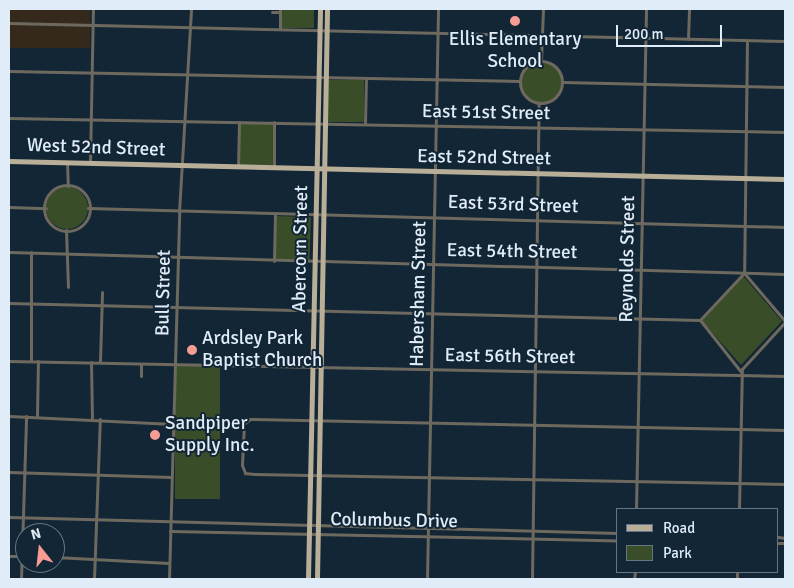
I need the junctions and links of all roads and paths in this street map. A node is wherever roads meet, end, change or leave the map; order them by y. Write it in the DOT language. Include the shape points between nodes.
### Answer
graph roads {
  1 [pos="93,9"];
  2 [pos="191,9"];
  3 [pos="320,9"];
  4 [pos="327,9"];
  5 [pos="438,9"];
  6 [pos="543,9"];
  7 [pos="646,9"];
  8 [pos="689,9"];
  9 [pos="280,11"];
  10 [pos="272,12"];
  11 [pos="9,23"];
  12 [pos="93,26"];
  13 [pos="280,29"];
  14 [pos="190,30"];
  15 [pos="319,31"];
  16 [pos="327,31"];
  17 [pos="438,33"];
  18 [pos="542,36"];
  19 [pos="645,38"];
  20 [pos="688,39"];
  21 [pos="747,40"];
  22 [pos="785,41"];
  23 [pos="541,61"];
  24 [pos="9,71"];
  25 [pos="93,73"];
  26 [pos="190,75"];
  27 [pos="318,78"];
  28 [pos="326,78"];
  29 [pos="366,78"];
  30 [pos="437,80"];
  31 [pos="520,81"];
  32 [pos="562,82"];
  33 [pos="645,84"];
  34 [pos="747,87"];
  35 [pos="785,87"];
  36 [pos="539,103"];
  37 [pos="9,118"];
  38 [pos="91,120"];
  39 [pos="239,122"];
  40 [pos="274,122"];
  41 [pos="185,123"];
  42 [pos="318,124"];
  43 [pos="325,124"];
  44 [pos="365,124"];
  45 [pos="436,126"];
  46 [pos="538,128"];
  47 [pos="644,130"];
  48 [pos="746,132"];
  49 [pos="785,132"];
  50 [pos="9,161"];
  51 [pos="67,162"];
  52 [pos="90,162"];
  53 [pos="182,167"];
  54 [pos="238,168"];
  55 [pos="274,168"];
  56 [pos="317,170"];
  57 [pos="324,170"];
  58 [pos="435,172"];
  59 [pos="538,174"];
  60 [pos="643,176"];
  61 [pos="746,179"];
  62 [pos="785,179"];
  63 [pos="68,186"];
  64 [pos="9,207"];
  65 [pos="46,208"];
  66 [pos="88,208"];
  67 [pos="179,212"];
  68 [pos="275,214"];
  69 [pos="317,216"];
  70 [pos="324,216"];
  71 [pos="434,217"];
  72 [pos="537,220"];
  73 [pos="642,222"];
  74 [pos="745,226"];
  75 [pos="785,227"];
  76 [pos="66,230"];
  77 [pos="9,252"];
  78 [pos="31,252"];
  79 [pos="64,253"];
  80 [pos="178,259"];
  81 [pos="274,261"];
  82 [pos="315,262"];
  83 [pos="322,262"];
  84 [pos="433,264"];
  85 [pos="536,267"];
  86 [pos="642,269"];
  87 [pos="744,272"];
  88 [pos="785,274"];
  89 [pos="68,287"];
  90 [pos="102,292"];
  91 [pos="9,303"];
  92 [pos="30,303"];
  93 [pos="102,306"];
  94 [pos="178,309"];
  95 [pos="314,311"];
  96 [pos="322,311"];
  97 [pos="432,314"];
  98 [pos="536,316"];
  99 [pos="640,318"];
  100 [pos="700,320"];
  101 [pos="785,321"];
  102 [pos="9,360"];
  103 [pos="31,361"];
  104 [pos="38,361"];
  105 [pos="91,362"];
  106 [pos="100,362"];
  107 [pos="141,364"];
  108 [pos="175,366"];
  109 [pos="313,366"];
  110 [pos="321,366"];
  111 [pos="431,369"];
  112 [pos="535,371"];
  113 [pos="639,373"];
  114 [pos="741,375"];
  115 [pos="141,376"];
  116 [pos="785,376"];
  117 [pos="9,416"];
  118 [pos="26,416"];
  119 [pos="37,416"];
  120 [pos="92,418"];
  121 [pos="100,419"];
  122 [pos="312,421"];
  123 [pos="319,421"];
  124 [pos="430,423"];
  125 [pos="173,424"];
  126 [pos="534,425"];
  127 [pos="639,427"];
  128 [pos="740,429"];
  129 [pos="785,430"];
  130 [pos="9,472"];
  131 [pos="26,472"];
  132 [pos="98,474"];
  133 [pos="310,476"];
  134 [pos="317,476"];
  135 [pos="171,477"];
  136 [pos="429,478"];
  137 [pos="534,480"];
  138 [pos="638,482"];
  139 [pos="739,483"];
  140 [pos="785,484"];
  141 [pos="636,508"];
  142 [pos="739,508"];
  143 [pos="9,517"];
  144 [pos="23,518"];
  145 [pos="97,520"];
  146 [pos="23,523"];
  147 [pos="170,525"];
  148 [pos="310,527"];
  149 [pos="318,527"];
  150 [pos="427,529"];
  151 [pos="170,531"];
  152 [pos="533,532"];
  153 [pos="616,533"];
  154 [pos="310,534"];
  155 [pos="318,534"];
  156 [pos="427,536"];
  157 [pos="533,538"];
  158 [pos="616,540"];
  159 [pos="65,557"];
  160 [pos="97,558"];
  161 [pos="169,563"];
  162 [pos="94,579"];
  163 [pos="169,579"];
  164 [pos="308,579"];
  165 [pos="317,579"];
  166 [pos="427,579"];
  167 [pos="532,579"];
  1 -- 12 [label="street"];
  2 -- 14 [label="street, Bull Street"];
  3 -- 15 [label="main road, Abercorn Street"];
  4 -- 16 [label="main road, Abercorn Street"];
  5 -- 17 [label="street, Habersham Street"];
  6 -- 18 [label="street"];
  7 -- 19 [label="street, Reynolds Street"];
  8 -- 20 [label="street"];
  9 -- 10 [label="street"];
  9 -- 13 [label="street"];
  11 -- 12 [label="street"];
  12 -- 14 [label="street"];
  12 -- 25 [label="street"];
  13 -- 14 [label="street"];
  13 -- 15 [label="street"];
  14 -- 26 [label="street, Bull Street"];
  15 -- 16 [label="street"];
  15 -- 27 [label="main road, Abercorn Street"];
  16 -- 17 [label="street"];
  16 -- 28 [label="main road, Abercorn Street"];
  17 -- 18 [label="street"];
  17 -- 30 [label="street, Habersham Street"];
  18 -- 19 [label="street"];
  18 -- 23 [label="street"];
  19 -- 20 [label="street"];
  19 -- 33 [label="street, Reynolds Street"];
  20 -- 21 [label="street"];
  21 -- 22 [label="street"];
  21 -- 34 [label="street"];
  23 -- 31 [label="street" via="526,66"];
  23 -- 32 [label="street" via="556,67"];
  24 -- 25 [label="street"];
  25 -- 26 [label="street"];
  25 -- 38 [label="street"];
  26 -- 27 [label="street"];
  26 -- 41 [label="street, Bull Street"];
  27 -- 28 [label="street"];
  27 -- 42 [label="main road, Abercorn Street"];
  28 -- 29 [label="street"];
  28 -- 43 [label="main road, Abercorn Street"];
  29 -- 30 [label="street"];
  29 -- 44 [label="street"];
  30 -- 31 [label="street"];
  30 -- 45 [label="street, Habersham Street"];
  31 -- 36 [label="street" via="524,96"];
  32 -- 33 [label="street"];
  32 -- 36 [label="street" via="554,98"];
  33 -- 34 [label="street"];
  33 -- 47 [label="street, Reynolds Street"];
  34 -- 35 [label="street"];
  34 -- 48 [label="street"];
  36 -- 46 [label="street"];
  37 -- 38 [label="street, East 51st Street"];
  38 -- 41 [label="street, East 51st Street"];
  38 -- 52 [label="street"];
  39 -- 40 [label="street, East 51st Street"];
  39 -- 41 [label="street, East 51st Street"];
  39 -- 54 [label="street"];
  40 -- 42 [label="street, East 51st Street"];
  40 -- 55 [label="street"];
  41 -- 53 [label="street, Bull Street"];
  42 -- 43 [label="street, East 51st Street"];
  42 -- 56 [label="main road, Abercorn Street"];
  43 -- 44 [label="street, East 51st Street"];
  43 -- 57 [label="main road, Abercorn Street"];
  44 -- 45 [label="street, East 51st Street"];
  45 -- 46 [label="street, East 51st Street"];
  45 -- 58 [label="street, Habersham Street"];
  46 -- 47 [label="street, East 51st Street"];
  46 -- 59 [label="street"];
  47 -- 48 [label="street, East 51st Street"];
  47 -- 60 [label="street, Reynolds Street"];
  48 -- 49 [label="street, East 51st Street"];
  48 -- 61 [label="street"];
  50 -- 51 [label="main road, West 52nd Street"];
  51 -- 52 [label="main road, West 52nd Street"];
  51 -- 63 [label="street"];
  52 -- 53 [label="main road, West 52nd Street"];
  53 -- 54 [label="main road, East 52nd Street"];
  53 -- 67 [label="street, Bull Street"];
  54 -- 55 [label="main road, East 52nd Street"];
  55 -- 56 [label="main road, East 52nd Street"];
  56 -- 57 [label="main road, East 52nd Street"];
  56 -- 69 [label="main road, Abercorn Street"];
  57 -- 58 [label="main road, East 52nd Street"];
  57 -- 70 [label="main road, Abercorn Street"];
  58 -- 59 [label="main road, East 52nd Street"];
  58 -- 71 [label="street, Habersham Street"];
  59 -- 60 [label="main road, East 52nd Street"];
  59 -- 72 [label="street"];
  60 -- 61 [label="main road, East 52nd Street"];
  60 -- 73 [label="street, Reynolds Street"];
  61 -- 62 [label="main road, East 52nd Street"];
  61 -- 74 [label="street"];
  63 -- 65 [label="street" via="49,191"];
  63 -- 66 [label="street" via="85,191"];
  64 -- 65 [label="street"];
  65 -- 76 [label="street" via="48,224"];
  66 -- 67 [label="street, East 53rd Street"];
  66 -- 76 [label="street" via="85,224"];
  67 -- 68 [label="street, East 53rd Street"];
  67 -- 80 [label="street, Bull Street"];
  68 -- 69 [label="street, East 53rd Street"];
  68 -- 81 [label="street"];
  69 -- 70 [label="street, East 53rd Street"];
  69 -- 82 [label="main road, Abercorn Street"];
  70 -- 71 [label="street, East 53rd Street"];
  70 -- 83 [label="main road, Abercorn Street"];
  71 -- 72 [label="street, East 53rd Street"];
  71 -- 84 [label="street, Habersham Street"];
  72 -- 73 [label="street, East 53rd Street"];
  72 -- 85 [label="street"];
  73 -- 74 [label="street, East 53rd Street"];
  73 -- 86 [label="street, Reynolds Street"];
  74 -- 75 [label="street, East 53rd Street"];
  74 -- 87 [label="street"];
  76 -- 79 [label="street"];
  77 -- 78 [label="street, East 54th Street"];
  78 -- 79 [label="street, East 54th Street"];
  78 -- 92 [label="street"];
  79 -- 80 [label="street, East 54th Street"];
  79 -- 89 [label="street"];
  80 -- 81 [label="street, East 54th Street"];
  80 -- 94 [label="street, Bull Street"];
  81 -- 82 [label="street, East 54th Street"];
  82 -- 83 [label="street, East 54th Street"];
  82 -- 95 [label="main road, Abercorn Street"];
  83 -- 84 [label="street, East 54th Street"];
  83 -- 96 [label="main road, Abercorn Street"];
  84 -- 85 [label="street, East 54th Street"];
  84 -- 97 [label="street, Habersham Street"];
  85 -- 86 [label="street, East 54th Street"];
  85 -- 98 [label="street"];
  86 -- 87 [label="street, East 54th Street"];
  86 -- 99 [label="street, Reynolds Street"];
  87 -- 88 [label="street, East 54th Street"];
  87 -- 100 [label="street"];
  87 -- 101 [label="street"];
  90 -- 93 [label="street"];
  91 -- 92 [label="street"];
  92 -- 93 [label="street"];
  92 -- 103 [label="street"];
  93 -- 94 [label="street"];
  93 -- 106 [label="street"];
  94 -- 95 [label="street"];
  94 -- 108 [label="street, Bull Street"];
  95 -- 96 [label="street"];
  95 -- 109 [label="main road, Abercorn Street"];
  96 -- 97 [label="street"];
  96 -- 110 [label="main road, Abercorn Street"];
  97 -- 98 [label="street"];
  97 -- 111 [label="street, Habersham Street"];
  98 -- 99 [label="street"];
  98 -- 112 [label="street"];
  99 -- 100 [label="street"];
  99 -- 113 [label="street, Reynolds Street"];
  100 -- 114 [label="street" via="734,358"];
  101 -- 114 [label="street" via="744,366"];
  102 -- 103 [label="street, East 56th Street"];
  103 -- 104 [label="street, East 56th Street"];
  104 -- 105 [label="street, East 56th Street"];
  104 -- 119 [label="street"];
  105 -- 106 [label="street, East 56th Street"];
  105 -- 120 [label="street"];
  106 -- 107 [label="street, East 56th Street"];
  107 -- 108 [label="street, East 56th Street"];
  107 -- 115 [label="street"];
  108 -- 109 [label="street, East 56th Street"];
  108 -- 125 [label="street, Bull Street"];
  109 -- 110 [label="street, East 56th Street"];
  109 -- 122 [label="main road, Abercorn Street"];
  110 -- 111 [label="street, East 56th Street"];
  110 -- 123 [label="main road, Abercorn Street"];
  111 -- 112 [label="street, East 56th Street"];
  111 -- 124 [label="street, Habersham Street"];
  112 -- 113 [label="street, East 56th Street"];
  112 -- 126 [label="street"];
  113 -- 114 [label="street, East 56th Street"];
  113 -- 127 [label="street, Reynolds Street"];
  114 -- 116 [label="street, East 56th Street"];
  114 -- 128 [label="street"];
  117 -- 118 [label="street"];
  118 -- 119 [label="street"];
  118 -- 131 [label="street"];
  119 -- 120 [label="street"];
  120 -- 121 [label="street"];
  121 -- 125 [label="street"];
  121 -- 132 [label="street"];
  122 -- 123 [label="street"];
  122 -- 133 [label="main road, Abercorn Street"];
  122 -- 133 [label="street" via="250,419 243,434 245,473"];
  123 -- 124 [label="street"];
  123 -- 134 [label="main road, Abercorn Street"];
  124 -- 126 [label="street"];
  124 -- 136 [label="street, Habersham Street"];
  125 -- 135 [label="street, Bull Street"];
  126 -- 127 [label="street"];
  126 -- 137 [label="street"];
  127 -- 128 [label="street"];
  127 -- 138 [label="street, Reynolds Street"];
  128 -- 129 [label="street"];
  128 -- 139 [label="street"];
  130 -- 131 [label="street"];
  131 -- 132 [label="street"];
  131 -- 144 [label="street"];
  132 -- 135 [label="street"];
  132 -- 145 [label="street"];
  133 -- 134 [label="street"];
  133 -- 148 [label="main road, Abercorn Street"];
  134 -- 136 [label="street"];
  134 -- 149 [label="main road, Abercorn Street"];
  135 -- 147 [label="street, Bull Street"];
  136 -- 137 [label="street"];
  136 -- 150 [label="street, Habersham Street"];
  137 -- 138 [label="street"];
  137 -- 152 [label="street"];
  138 -- 139 [label="street"];
  138 -- 141 [label="street, Reynolds Street"];
  139 -- 140 [label="street"];
  139 -- 142 [label="street"];
  143 -- 144 [label="street, Columbus Drive"];
  144 -- 145 [label="street, Columbus Drive"];
  144 -- 146 [label="street"];
  145 -- 147 [label="street, Columbus Drive"];
  145 -- 160 [label="street"];
  147 -- 148 [label="street, Columbus Drive"];
  147 -- 151 [label="street, Bull Street"];
  148 -- 149 [label="street, Columbus Drive"];
  148 -- 154 [label="main road, Abercorn Street"];
  149 -- 150 [label="street, Columbus Drive"];
  149 -- 155 [label="main road, Abercorn Street"];
  150 -- 152 [label="street, Columbus Drive"];
  150 -- 156 [label="street, Habersham Street"];
  151 -- 154 [label="street, Columbus Drive"];
  151 -- 161 [label="street, Bull Street"];
  152 -- 153 [label="street, Columbus Drive"];
  152 -- 157 [label="street"];
  154 -- 155 [label="street, Columbus Drive"];
  154 -- 164 [label="main road, Abercorn Street"];
  155 -- 156 [label="street, Columbus Drive"];
  155 -- 165 [label="main road, Abercorn Street"];
  156 -- 157 [label="street, Columbus Drive"];
  156 -- 166 [label="street, Habersham Street"];
  157 -- 158 [label="street, Columbus Drive"];
  157 -- 167 [label="street"];
  159 -- 160 [label="street"];
  160 -- 161 [label="street"];
  160 -- 162 [label="street"];
  161 -- 163 [label="street, Bull Street"];
}
